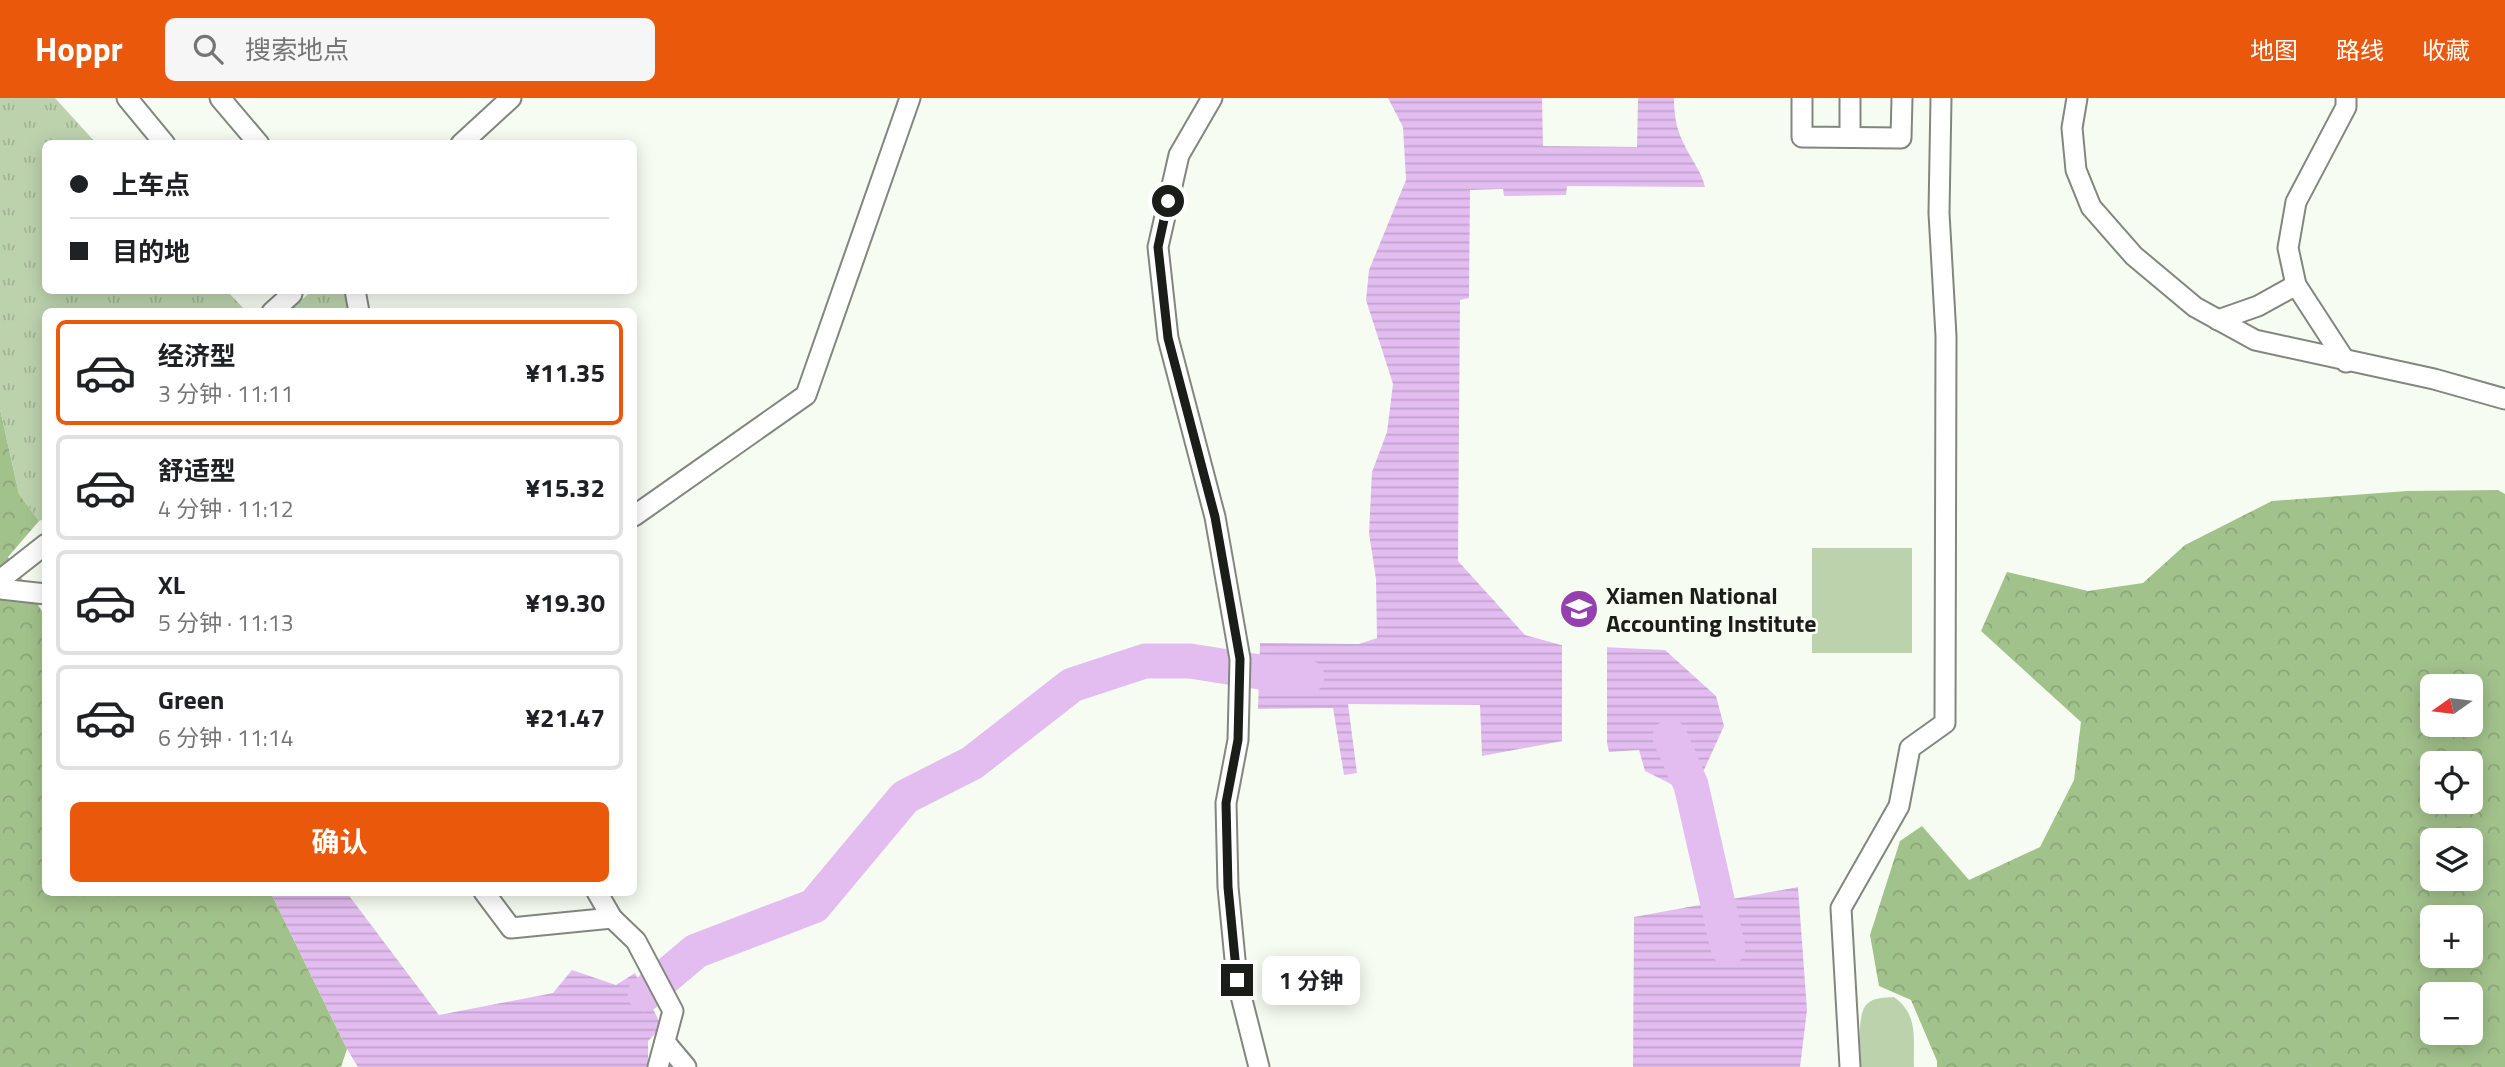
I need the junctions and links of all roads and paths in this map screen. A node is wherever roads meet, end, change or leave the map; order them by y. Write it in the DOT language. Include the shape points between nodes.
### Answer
graph roads {
  1 [pos="127,98"];
  2 [pos="220,98"];
  3 [pos="511,98"];
  4 [pos="910,98"];
  5 [pos="1212,98"];
  6 [pos="1802,98"];
  7 [pos="1850,98"];
  8 [pos="1902,98"];
  9 [pos="1941,98"];
  10 [pos="2077,98"];
  11 [pos="2346,98"];
  12 [pos="1850,137"];
  13 [pos="162,140"];
  14 [pos="256,140"];
  15 [pos="465,140"];
  16 [pos="2296,285"];
  17 [pos="291,294"];
  18 [pos="276,308"];
  19 [pos="2218,320"];
  20 [pos="2346,362"];
  21 [pos="2505,399"];
  22 [pos="637,514"];
  23 [pos="42,547"];
  24 [pos="0,580"];
  25 [pos="0,589"];
  26 [pos="42,594"];
  27 [pos="487,896"];
  28 [pos="599,896"];
  29 [pos="612,918"];
  30 [pos="665,1042"];
  31 [pos="658,1067"];
  32 [pos="686,1067"];
  33 [pos="1259,1067"];
  34 [pos="1850,1067"];
  1 -- 13 [label="street"];
  2 -- 14 [label="street"];
  3 -- 15 [label="street"];
  4 -- 22 [label="street" via="806,395"];
  5 -- 33 [label="street" via="1179,155 1158,247 1168,338 1215,517 1240,659 1238,740 1226,803 1228,887 1237,980"];
  6 -- 12 [label="street" via="1801,137"];
  7 -- 12 [label="street"];
  8 -- 12 [label="street" via="1901,138"];
  9 -- 34 [label="street" via="1945,723 1910,748 1899,806 1841,908"];
  10 -- 19 [label="street" via="2072,128 2076,170 2091,207 2134,256 2195,307"];
  11 -- 16 [label="street" via="2346,107 2295,202 2288,248"];
  16 -- 19 [label="street" via="2258,306"];
  16 -- 20 [label="street"];
  17 -- 18 [label="street"];
  19 -- 20 [label="street" via="2255,340"];
  20 -- 21 [label="street"];
  23 -- 24 [label="street"];
  25 -- 26 [label="street"];
  27 -- 29 [label="street" via="511,928"];
  28 -- 29 [label="street"];
  29 -- 30 [label="street" via="636,941 673,1011"];
  30 -- 31 [label="street"];
  30 -- 32 [label="street"];
}
